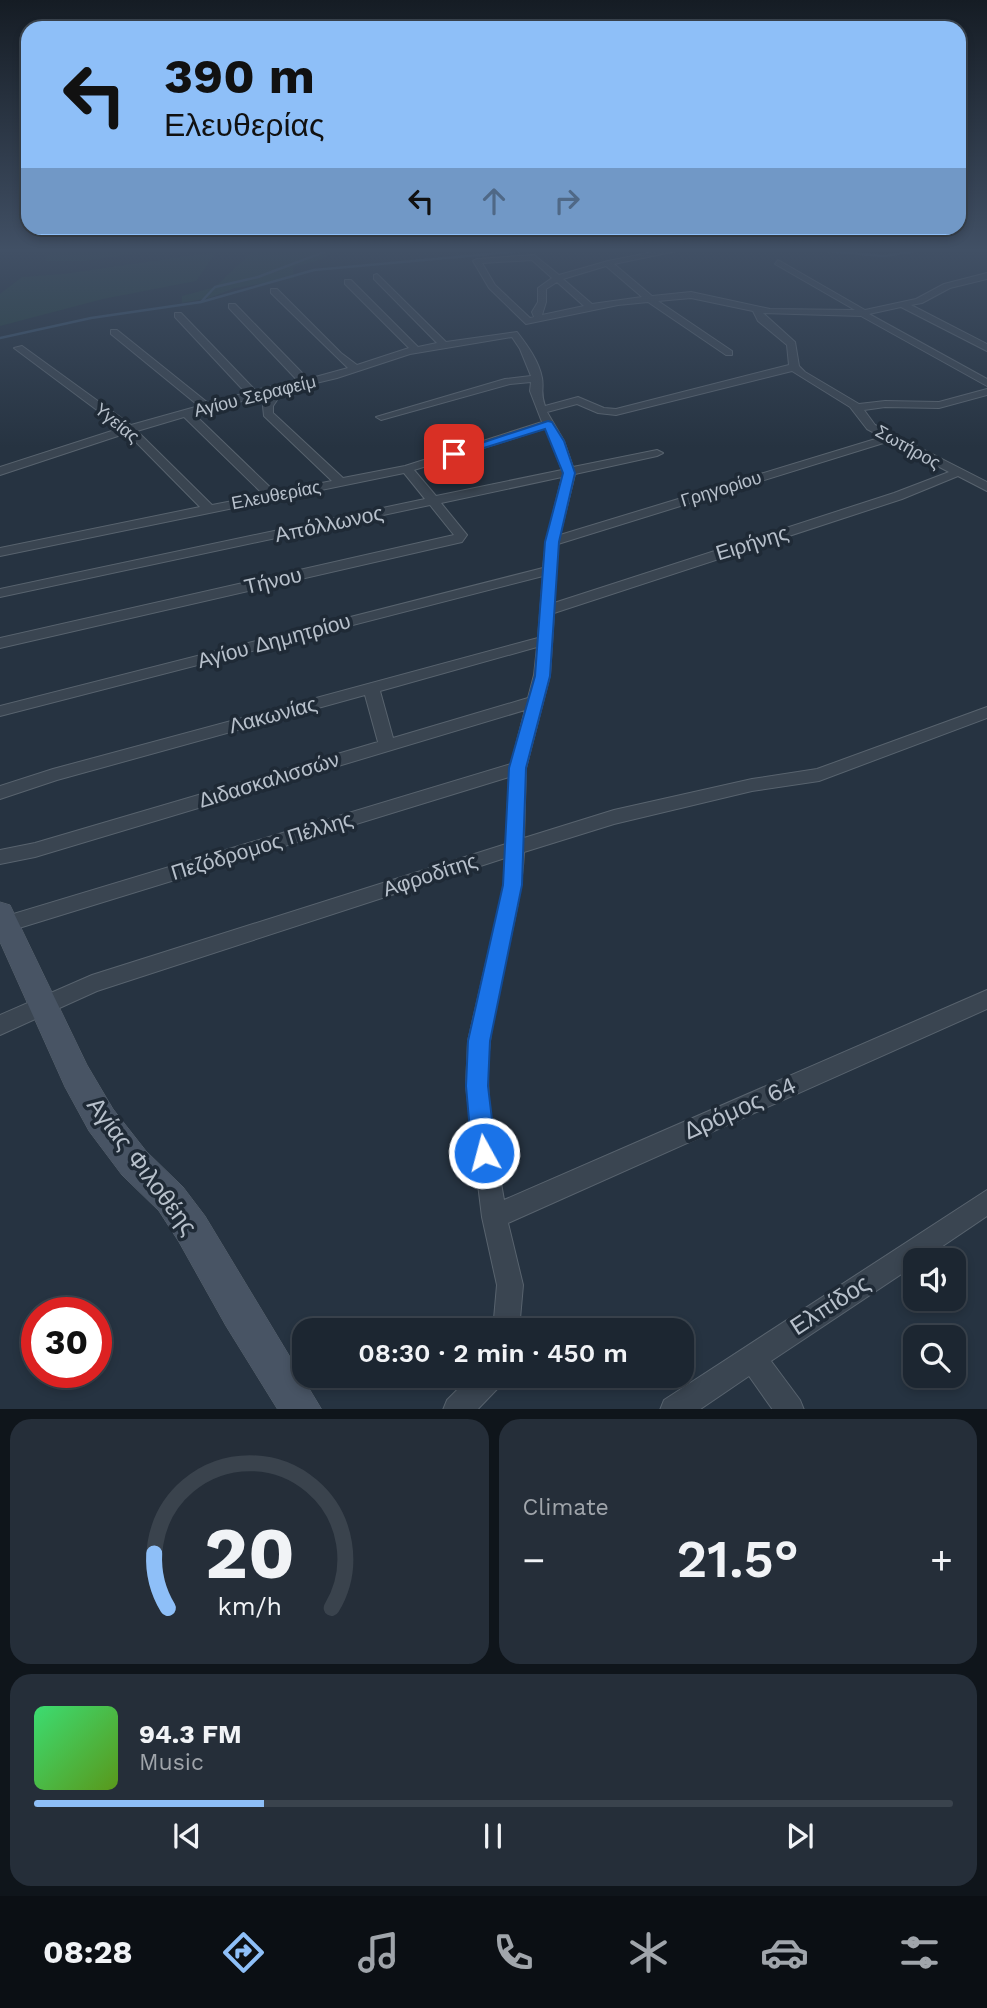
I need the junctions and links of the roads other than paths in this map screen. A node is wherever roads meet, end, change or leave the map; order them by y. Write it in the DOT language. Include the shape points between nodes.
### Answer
graph roads {
  1 [pos="178,315"];
  2 [pos="240,315"];
  3 [pos="298,315"];
  4 [pos="381,315"];
  5 [pos="414,315"];
  6 [pos="522,315"];
  7 [pos="538,315"];
  8 [pos="554,315"];
  9 [pos="673,315"];
  10 [pos="759,315"];
  11 [pos="867,315"];
  12 [pos="922,315"];
  13 [pos="539,318"];
  14 [pos="529,322"];
  15 [pos="114,332"];
  16 [pos="514,334"];
  17 [pos="443,344"];
  18 [pos="19,348"];
  19 [pos="987,348"];
  20 [pos="415,349"];
  21 [pos="729,353"];
  22 [pos="794,367"];
  23 [pos="356,369"];
  24 [pos="537,378"];
  25 [pos="306,383"];
  26 [pos="987,383"];
  27 [pos="272,390"];
  28 [pos="987,392"];
  29 [pos="253,394"];
  30 [pos="206,407"];
  31 [pos="858,408"];
  32 [pos="187,414"];
  33 [pos="382,417"];
  34 [pos="544,417"];
  35 [pos="129,429"];
  36 [pos="890,438"];
  37 [pos="657,453"];
  38 [pos="407,469"];
  39 [pos="0,471"];
  40 [pos="569,473"];
  41 [pos="956,473"];
  42 [pos="340,482"];
  43 [pos="987,486"];
  44 [pos="272,496"];
  45 [pos="435,501"];
  46 [pos="207,507"];
  47 [pos="552,542"];
  48 [pos="0,552"];
  49 [pos="548,571"];
  50 [pos="0,593"];
  51 [pos="548,610"];
  52 [pos="546,640"];
  53 [pos="0,643"];
  54 [pos="371,688"];
  55 [pos="537,701"];
  56 [pos="0,711"];
  57 [pos="987,712"];
  58 [pos="387,745"];
  59 [pos="518,768"];
  60 [pos="0,793"];
  61 [pos="514,848"];
  62 [pos="0,857"];
  63 [pos="3,918"];
  64 [pos="987,999"];
  65 [pos="45,1004"];
  66 [pos="0,1025"];
  67 [pos="987,1202"];
  68 [pos="494,1217"];
  69 [pos="507,1318"];
  70 [pos="751,1357"];
  71 [pos="478,1388"];
  72 [pos="302,1409"];
  73 [pos="457,1409"];
  74 [pos="674,1409"];
  75 [pos="790,1409"];
  1 -- 29 [label="street"];
  2 -- 25 [label="street"];
  3 -- 23 [label="street"];
  4 -- 20 [label="street"];
  5 -- 17 [label="street"];
  6 -- 14 [label="street"];
  7 -- 13 [label="street"];
  8 -- 13 [label="street"];
  9 -- 21 [label="street"];
  10 -- 22 [label="street" via="792,344"];
  11 -- 26 [label="street"];
  12 -- 19 [label="street"];
  13 -- 14 [label="street"];
  14 -- 16 [label="street"];
  15 -- 30 [label="street"];
  16 -- 17 [label="street, Αγίου Σεραφείμ"];
  16 -- 24 [label="street" via="526,349"];
  17 -- 20 [label="street, Αγίου Σεραφείμ"];
  18 -- 35 [label="street, Υγείας"];
  20 -- 23 [label="street, Αγίου Σεραφείμ"];
  22 -- 31 [label="street, Σωτήρος"];
  22 -- 34 [label="street, Ελευθερίας" via="616,412 578,400"];
  23 -- 25 [label="street, Αγίου Σεραφείμ"];
  24 -- 33 [label="street" via="509,381"];
  24 -- 34 [label="street" via="535,391"];
  25 -- 27 [label="street, Αγίου Σεραφείμ"];
  27 -- 29 [label="street, Αγίου Σεραφείμ"];
  27 -- 42 [label="street" via="268,414"];
  28 -- 31 [label="street" via="947,404"];
  29 -- 30 [label="street, Αγίου Σεραφείμ"];
  30 -- 32 [label="street, Αγίου Σεραφείμ"];
  31 -- 36 [label="street, Σωτήρος" via="871,427"];
  32 -- 35 [label="street, Αγίου Σεραφείμ"];
  32 -- 44 [label="street"];
  34 -- 38 [label="street, Ελευθερίας"];
  34 -- 40 [label="street"];
  35 -- 39 [label="street, Αγίου Σεραφείμ"];
  35 -- 46 [label="street, Υγείας"];
  36 -- 41 [label="street, Σωτήρος"];
  36 -- 47 [label="street, Γρηγορίου"];
  37 -- 40 [label="street, Απόλλωνος"];
  38 -- 42 [label="street, Ελευθερίας"];
  38 -- 45 [label="street, Τήνου"];
  40 -- 45 [label="street, Απόλλωνος"];
  40 -- 47 [label="street"];
  41 -- 43 [label="street, Σωτήρος"];
  41 -- 51 [label="street, Ειρήνης"];
  42 -- 44 [label="street, Ελευθερίας"];
  44 -- 46 [label="street, Ελευθερίας"];
  45 -- 50 [label="street, Απόλλωνος"];
  45 -- 53 [label="street, Τήνου" via="461,535 457,539"];
  46 -- 48 [label="street, Ελευθερίας"];
  47 -- 49 [label="street"];
  49 -- 51 [label="street"];
  49 -- 56 [label="street, Αγίου Δημητρίου"];
  51 -- 52 [label="street"];
  52 -- 54 [label="street, Λακωνίας"];
  52 -- 55 [label="street"];
  54 -- 58 [label="street"];
  54 -- 60 [label="street, Λακωνίας"];
  55 -- 58 [label="street, Διδασκαλισσών"];
  55 -- 59 [label="street"];
  57 -- 61 [label="street, Αφροδίτης" via="819,775 752,785 614,817"];
  58 -- 62 [label="street, Διδασκαλισσών"];
  59 -- 61 [label="street"];
  59 -- 63 [label="street, Πεζόδρομος Πέλλης"];
  61 -- 65 [label="street, Αφροδίτης" via="92,984"];
  61 -- 68 [label="street" via="513,885 478,1052 481,1132"];
  63 -- 65 [label="street, Αγίας Φιλοθέης"];
  64 -- 68 [label="street, Δρόμος 64"];
  65 -- 66 [label="street, Αφροδίτης"];
  65 -- 72 [label="street, Αγίας Φιλοθέης" via="101,1120 192,1229 239,1313"];
  67 -- 70 [label="street, Ελπίδος"];
  68 -- 69 [label="street" via="510,1285"];
  70 -- 74 [label="street, Ελπίδος"];
  70 -- 75 [label="street"];
  71 -- 73 [label="street"];
}
